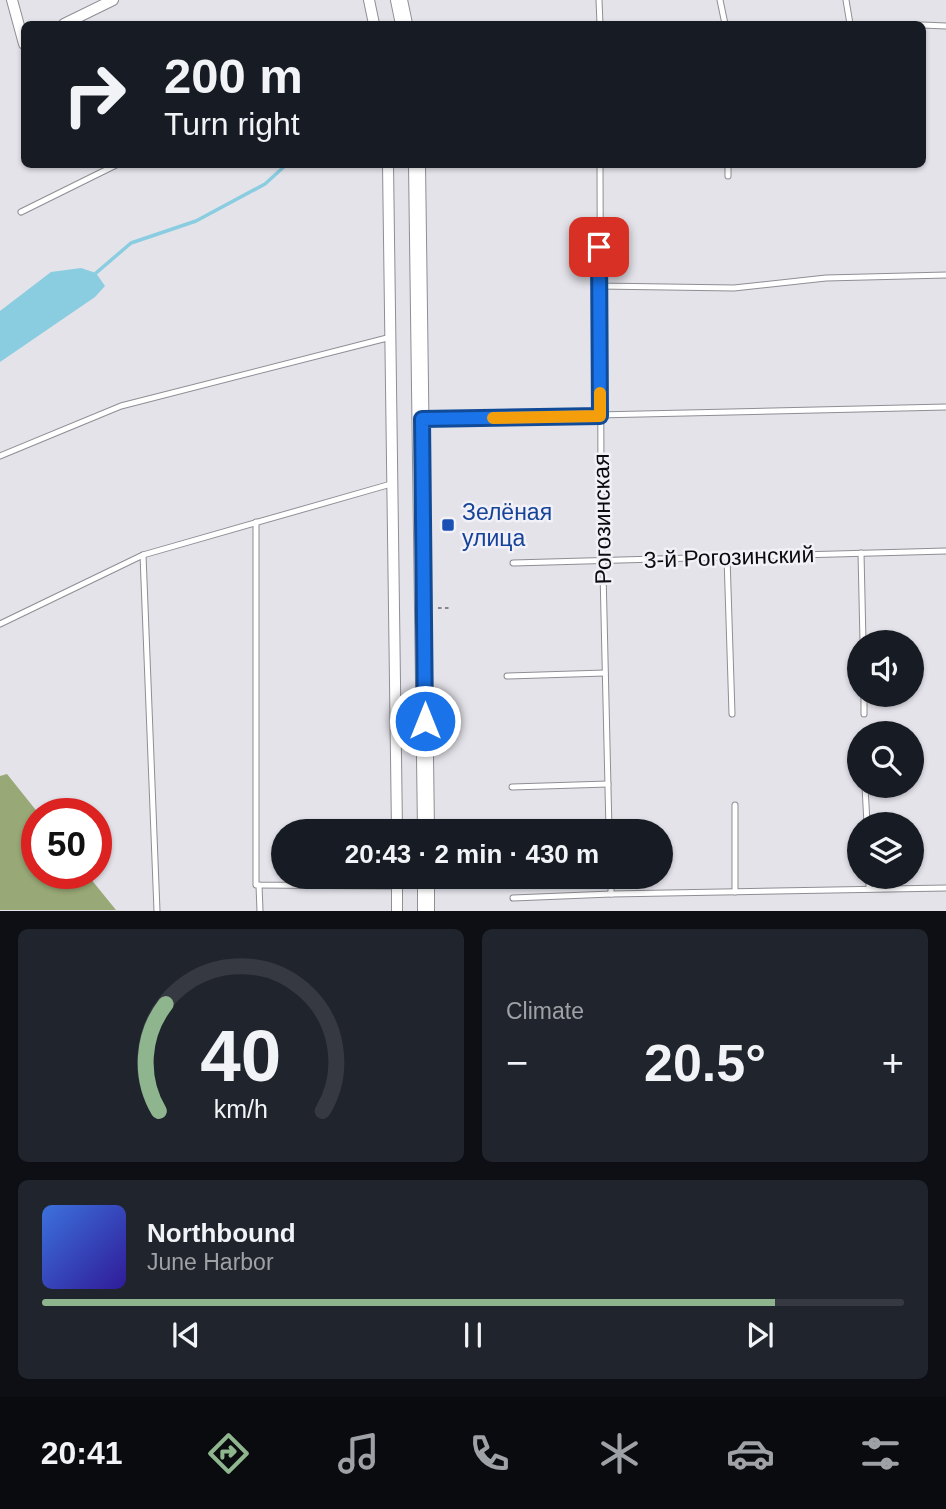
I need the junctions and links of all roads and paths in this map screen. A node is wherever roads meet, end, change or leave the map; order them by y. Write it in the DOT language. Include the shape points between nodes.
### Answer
graph roads {
  1 [pos="12,0"];
  2 [pos="113,0"];
  3 [pos="369,0"];
  4 [pos="399,0"];
  5 [pos="599,0"];
  6 [pos="720,0"];
  7 [pos="846,0"];
  8 [pos="70,21"];
  9 [pos="373,21"];
  10 [pos="403,21"];
  11 [pos="600,21"];
  12 [pos="724,21"];
  13 [pos="850,21"];
  14 [pos="926,26"];
  15 [pos="946,26"];
  16 [pos="21,33"];
  17 [pos="110,168"];
  18 [pos="388,168"];
  19 [pos="417,168"];
  20 [pos="600,168"];
  21 [pos="728,168"];
  22 [pos="728,176"];
  23 [pos="21,212"];
  24 [pos="946,275"];
  25 [pos="599,286"];
  26 [pos="393,337"];
  27 [pos="946,407"];
  28 [pos="600,416"];
  29 [pos="422,419"];
  30 [pos="0,456"];
  31 [pos="394,483"];
  32 [pos="256,522"];
  33 [pos="946,551"];
  34 [pos="861,553"];
  35 [pos="143,555"];
  36 [pos="727,557"];
  37 [pos="603,561"];
  38 [pos="513,563"];
  39 [pos="437,608"];
  40 [pos="451,608"];
  41 [pos="0,624"];
  42 [pos="863,630"];
  43 [pos="606,673"];
  44 [pos="507,676"];
  45 [pos="864,707"];
  46 [pos="732,714"];
  47 [pos="864,714"];
  48 [pos="608,784"];
  49 [pos="512,787"];
  50 [pos="735,805"];
  51 [pos="397,819"];
  52 [pos="425,819"];
  53 [pos="609,819"];
  54 [pos="259,885"];
  55 [pos="271,885"];
  56 [pos="924,888"];
  57 [pos="946,888"];
  58 [pos="397,889"];
  59 [pos="426,889"];
  60 [pos="611,889"];
  61 [pos="869,889"];
  62 [pos="735,892"];
  63 [pos="611,894"];
  64 [pos="513,898"];
  65 [pos="156,911"];
  66 [pos="260,911"];
  67 [pos="397,911"];
  68 [pos="426,911"];
  1 -- 16 [label="street"];
  2 -- 8 [label="street"];
  3 -- 9 [label="street"];
  4 -- 10 [label="main road"];
  5 -- 11 [label="lane"];
  6 -- 12 [label="lane"];
  7 -- 13 [label="lane"];
  14 -- 15 [label="lane"];
  17 -- 23 [label="lane"];
  18 -- 26 [label="street"];
  19 -- 29 [label="main road"];
  20 -- 25 [label="lane, Рогозинская"];
  21 -- 22 [label="lane"];
  24 -- 25 [label="lane" via="827,278 734,288"];
  25 -- 28 [label="lane, Рогозинская"];
  26 -- 30 [label="lane" via="121,406"];
  26 -- 31 [label="street"];
  27 -- 28 [label="lane"];
  28 -- 29 [label="lane"];
  28 -- 37 [label="lane, Рогозинская"];
  29 -- 52 [label="main road"];
  31 -- 32 [label="lane"];
  31 -- 51 [label="street"];
  32 -- 35 [label="lane"];
  32 -- 54 [label="lane"];
  33 -- 34 [label="lane, 3-й Рогозинский"];
  34 -- 36 [label="lane, 3-й Рогозинский"];
  34 -- 42 [label="lane"];
  35 -- 41 [label="lane"];
  35 -- 65 [label="lane"];
  36 -- 37 [label="lane, 3-й Рогозинский"];
  36 -- 46 [label="lane"];
  37 -- 38 [label="lane, 3-й Рогозинский"];
  37 -- 43 [label="lane, Рогозинская"];
  39 -- 40 [label="path"];
  43 -- 44 [label="lane"];
  43 -- 48 [label="lane, Рогозинская"];
  45 -- 47 [label="lane"];
  48 -- 49 [label="lane"];
  48 -- 53 [label="lane, Рогозинская"];
  50 -- 62 [label="lane"];
  54 -- 55 [label="lane"];
  54 -- 66 [label="lane"];
  56 -- 57 [label="lane"];
  58 -- 67 [label="street"];
  59 -- 68 [label="main road"];
  60 -- 63 [label="lane"];
  61 -- 62 [label="lane"];
  62 -- 63 [label="lane"];
  63 -- 64 [label="lane"];
}
